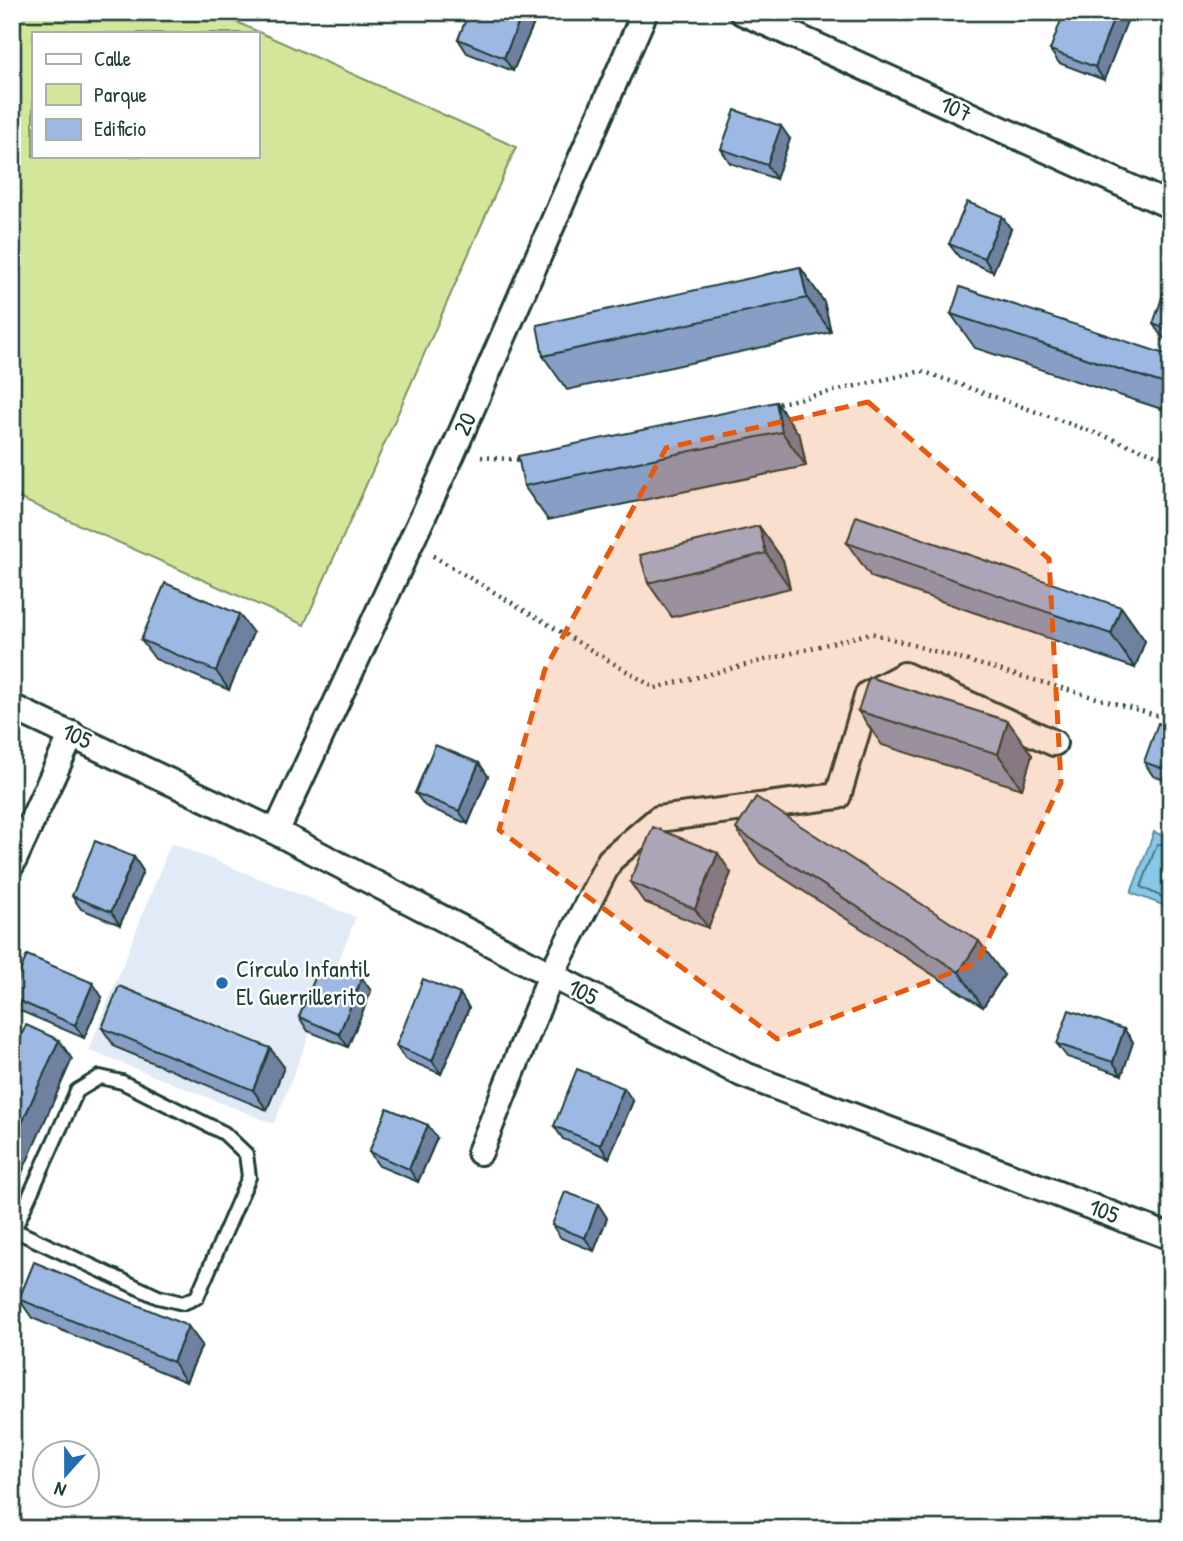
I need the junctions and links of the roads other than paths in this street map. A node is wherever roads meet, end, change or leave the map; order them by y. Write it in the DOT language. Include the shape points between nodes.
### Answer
graph roads {
  1 [pos="645,12"];
  2 [pos="742,12"];
  3 [pos="1171,205"];
  4 [pos="12,706"];
  5 [pos="72,734"];
  6 [pos="1054,743"];
  7 [pos="276,832"];
  8 [pos="12,864"];
  9 [pos="551,975"];
  10 [pos="480,1152"];
  11 [pos="13,1229"];
  12 [pos="1171,1237"];
  1 -- 7 [label="street, 20" via="452,454"];
  2 -- 3 [label="street, 107"];
  4 -- 5 [label="street, 105"];
  5 -- 7 [label="street, 105"];
  5 -- 8 [label="street"];
  6 -- 9 [label="street" via="904,675 867,694 838,796 658,819 610,860"];
  7 -- 9 [label="street, 105"];
  9 -- 10 [label="street"];
  9 -- 12 [label="street, 105" via="742,1074"];
  11 -- 11 [label="lane" via="158,1297 183,1303 197,1297 249,1177 246,1154 224,1133 122,1082 100,1077 77,1091"];
}
